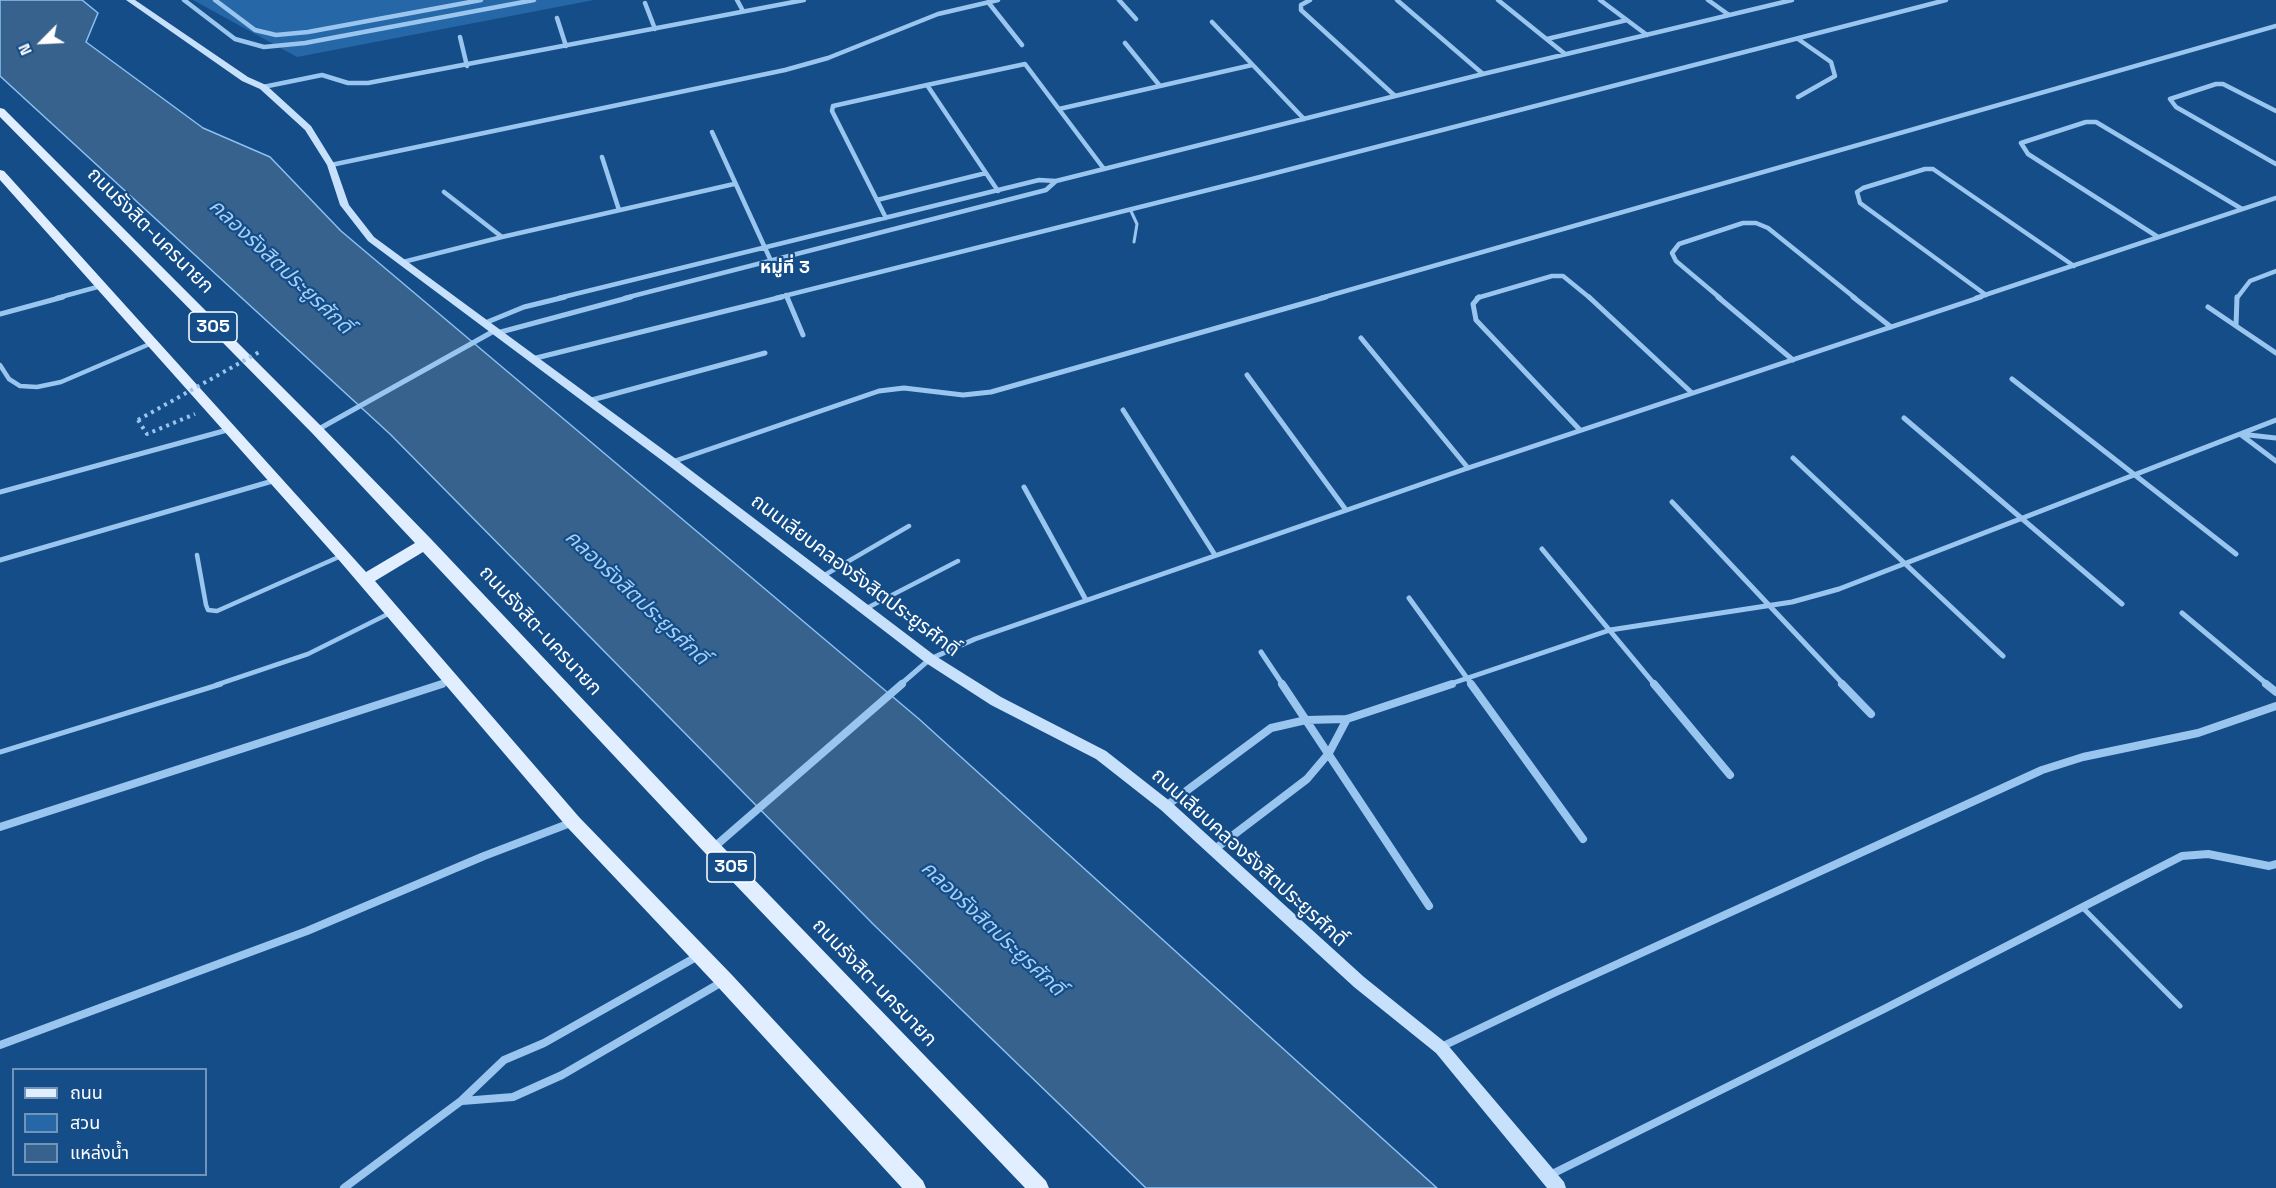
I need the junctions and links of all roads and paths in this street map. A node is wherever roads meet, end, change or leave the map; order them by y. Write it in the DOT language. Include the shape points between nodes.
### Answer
graph roads {
  1 [pos="130,0"];
  2 [pos="184,0"];
  3 [pos="215,0"];
  4 [pos="481,0"];
  5 [pos="495,0"];
  6 [pos="534,0"];
  7 [pos="737,0"];
  8 [pos="804,0"];
  9 [pos="998,0"];
  10 [pos="1119,0"];
  11 [pos="1310,0"];
  12 [pos="1396,0"];
  13 [pos="1498,0"];
  14 [pos="1600,0"];
  15 [pos="1708,0"];
  16 [pos="1792,0"];
  17 [pos="1946,0"];
  18 [pos="988,2"];
  19 [pos="645,3"];
  20 [pos="496,7"];
  21 [pos="743,11"];
  22 [pos="1729,15"];
  23 [pos="557,18"];
  24 [pos="1136,19"];
  25 [pos="1627,20"];
  26 [pos="1212,22"];
  27 [pos="2276,26"];
  28 [pos="655,29"];
  29 [pos="1647,35"];
  30 [pos="460,38"];
  31 [pos="1547,39"];
  32 [pos="1797,39"];
  33 [pos="1125,43"];
  34 [pos="1022,45"];
  35 [pos="566,46"];
  36 [pos="1565,54"];
  37 [pos="1252,65"];
  38 [pos="467,66"];
  39 [pos="1484,74"];
  40 [pos="927,85"];
  41 [pos="1160,86"];
  42 [pos="263,87"];
  43 [pos="1395,96"];
  44 [pos="1798,97"];
  45 [pos="1059,109"];
  46 [pos="0,111"];
  47 [pos="2276,111"];
  48 [pos="1304,119"];
  49 [pos="712,132"];
  50 [pos="602,157"];
  51 [pos="2276,164"];
  52 [pos="331,165"];
  53 [pos="1104,170"];
  54 [pos="986,172"];
  55 [pos="0,173"];
  56 [pos="1056,181"];
  57 [pos="734,184"];
  58 [pos="998,191"];
  59 [pos="444,192"];
  60 [pos="2276,198"];
  61 [pos="877,200"];
  62 [pos="1130,209"];
  63 [pos="2242,209"];
  64 [pos="618,210"];
  65 [pos="886,218"];
  66 [pos="502,237"];
  67 [pos="2158,237"];
  68 [pos="1134,242"];
  69 [pos="765,246"];
  70 [pos="771,261"];
  71 [pos="403,262"];
  72 [pos="2074,266"];
  73 [pos="2276,271"];
  74 [pos="101,286"];
  75 [pos="786,295"];
  76 [pos="1986,295"];
  77 [pos="2208,307"];
  78 [pos="0,314"];
  79 [pos="2236,326"];
  80 [pos="1891,327"];
  81 [pos="492,329"];
  82 [pos="803,335"];
  83 [pos="1361,338"];
  84 [pos="152,343"];
  85 [pos="261,351"];
  86 [pos="765,353"];
  87 [pos="2276,353"];
  88 [pos="532,358"];
  89 [pos="1793,360"];
  90 [pos="0,365"];
  91 [pos="1246,375"];
  92 [pos="2012,379"];
  93 [pos="1692,393"];
  94 [pos="588,402"];
  95 [pos="212,407"];
  96 [pos="1123,410"];
  97 [pos="1904,418"];
  98 [pos="2276,420"];
  99 [pos="231,429"];
  100 [pos="317,430"];
  101 [pos="1580,430"];
  102 [pos="2240,434"];
  103 [pos="2276,438"];
  104 [pos="1793,458"];
  105 [pos="2276,460"];
  106 [pos="672,462"];
  107 [pos="1468,468"];
  108 [pos="2135,475"];
  109 [pos="276,479"];
  110 [pos="1024,487"];
  111 [pos="0,492"];
  112 [pos="1672,502"];
  113 [pos="1346,510"];
  114 [pos="2023,519"];
  115 [pos="909,526"];
  116 [pos="426,543"];
  117 [pos="1542,549"];
  118 [pos="2236,554"];
  119 [pos="197,555"];
  120 [pos="344,555"];
  121 [pos="1215,555"];
  122 [pos="0,560"];
  123 [pos="958,561"];
  124 [pos="1906,565"];
  125 [pos="822,576"];
  126 [pos="365,580"];
  127 [pos="1409,598"];
  128 [pos="1086,600"];
  129 [pos="2122,604"];
  130 [pos="1769,605"];
  131 [pos="865,610"];
  132 [pos="392,612"];
  133 [pos="2182,613"];
  134 [pos="1610,630"];
  135 [pos="1261,652"];
  136 [pos="2002,656"];
  137 [pos="930,659"];
  138 [pos="1467,678"];
  139 [pos="452,680"];
  140 [pos="2276,692"];
  141 [pos="2276,706"];
  142 [pos="1871,714"];
  143 [pos="1347,719"];
  144 [pos="1306,720"];
  145 [pos="0,752"];
  146 [pos="1329,753"];
  147 [pos="1730,775"];
  148 [pos="1166,806"];
  149 [pos="573,822"];
  150 [pos="0,827"];
  151 [pos="1583,839"];
  152 [pos="712,849"];
  153 [pos="1215,849"];
  154 [pos="2276,864"];
  155 [pos="1430,906"];
  156 [pos="2082,907"];
  157 [pos="700,955"];
  158 [pos="724,981"];
  159 [pos="2180,1006"];
  160 [pos="0,1044"];
  161 [pos="1441,1047"];
  162 [pos="461,1101"];
  163 [pos="1548,1176"];
  164 [pos="344,1188"];
  165 [pos="916,1188"];
  166 [pos="1040,1188"];
  167 [pos="1558,1188"];
  1 -- 42 [label="street, ถนนเลียบคลองรังสิตประยูรศักดิ์" via="245,79"];
  2 -- 20 [label="street" via="235,39 264,47 305,43"];
  3 -- 4 [label="street" via="255,30 276,35"];
  5 -- 20 [label="street"];
  6 -- 20 [label="street"];
  7 -- 21 [label="street"];
  8 -- 21 [label="street"];
  9 -- 18 [label="street"];
  10 -- 24 [label="street"];
  11 -- 43 [label="street" via="1300,5 1301,10"];
  12 -- 39 [label="street"];
  13 -- 31 [label="street"];
  14 -- 25 [label="street"];
  15 -- 22 [label="street"];
  16 -- 22 [label="street"];
  17 -- 32 [label="street"];
  18 -- 34 [label="street"];
  18 -- 52 [label="street" via="938,14 828,58 785,69"];
  19 -- 28 [label="street"];
  21 -- 28 [label="street"];
  22 -- 29 [label="street"];
  23 -- 35 [label="street"];
  25 -- 29 [label="street"];
  25 -- 31 [label="street"];
  26 -- 37 [label="street"];
  27 -- 106 [label="street" via="991,392 963,395 904,388 879,391"];
  28 -- 35 [label="street"];
  29 -- 36 [label="street"];
  30 -- 38 [label="street"];
  31 -- 36 [label="street"];
  32 -- 44 [label="street" via="1831,62 1835,76"];
  32 -- 62 [label="street"];
  33 -- 41 [label="street"];
  35 -- 38 [label="street"];
  36 -- 39 [label="street"];
  37 -- 41 [label="street"];
  37 -- 48 [label="street"];
  38 -- 42 [label="street" via="368,83 348,83 322,75"];
  39 -- 43 [label="street"];
  40 -- 45 [label="street" via="1025,64"];
  40 -- 54 [label="street"];
  40 -- 61 [label="street" via="832,106"];
  41 -- 45 [label="street"];
  42 -- 52 [label="street, ถนนเลียบคลองรังสิตประยูรศักดิ์" via="312,132"];
  43 -- 48 [label="street"];
  45 -- 53 [label="street"];
  46 -- 100 [label="main road, ถนนรังสิต-นครนายก / 305"];
  47 -- 51 [label="street" via="2223,84 2170,99 2176,107"];
  48 -- 53 [label="street"];
  49 -- 57 [label="street"];
  50 -- 64 [label="street"];
  52 -- 71 [label="street, ถนนเลียบคลองรังสิตประยูรศักดิ์" via="345,205 357,222 371,239"];
  53 -- 56 [label="street"];
  54 -- 58 [label="street"];
  54 -- 61 [label="street"];
  55 -- 74 [label="main road, 305"];
  56 -- 58 [label="street" via="1039,180"];
  56 -- 70 [label="street" via="1046,190"];
  57 -- 64 [label="street"];
  57 -- 69 [label="street"];
  58 -- 65 [label="street"];
  59 -- 66 [label="street"];
  60 -- 63 [label="street"];
  61 -- 65 [label="street"];
  62 -- 68 [label="lane" via="1137,224"];
  62 -- 75 [label="street"];
  63 -- 67 [label="street"];
  63 -- 67 [label="street" via="2096,122 2020,143 2028,154"];
  64 -- 66 [label="street"];
  65 -- 69 [label="street"];
  66 -- 71 [label="street"];
  67 -- 72 [label="street"];
  69 -- 70 [label="street"];
  69 -- 81 [label="street" via="524,307"];
  70 -- 81 [label="street"];
  71 -- 81 [label="street, ถนนเลียบคลองรังสิตประยูรศักดิ์"];
  72 -- 76 [label="street"];
  72 -- 76 [label="street" via="1933,170 1925,169 1857,192 1860,203"];
  73 -- 79 [label="street" via="2250,281 2242,289 2237,297"];
  74 -- 78 [label="street"];
  74 -- 84 [label="main road, 305"];
  75 -- 82 [label="street"];
  75 -- 88 [label="street"];
  76 -- 80 [label="street"];
  77 -- 79 [label="street"];
  79 -- 87 [label="street"];
  80 -- 89 [label="street"];
  80 -- 89 [label="street" via="1768,228 1756,223 1743,223 1679,244 1672,253 1676,261"];
  81 -- 88 [label="street, ถนนเลียบคลองรังสิตประยูรศักดิ์"];
  81 -- 100 [label="street"];
  83 -- 107 [label="street"];
  84 -- 90 [label="lane" via="61,382 37,387 20,386 9,379"];
  84 -- 95 [label="main road, 305"];
  85 -- 95 [label="path, bridge" via="138,420 147,434"];
  86 -- 94 [label="street"];
  88 -- 94 [label="street, ถนนเลียบคลองรังสิตประยูรศักดิ์"];
  89 -- 93 [label="street"];
  91 -- 113 [label="street"];
  92 -- 108 [label="street"];
  93 -- 101 [label="street"];
  93 -- 101 [label="street" via="1563,276 1478,297 1473,304 1476,320"];
  94 -- 106 [label="street, ถนนเลียบคลองรังสิตประยูรศักดิ์"];
  95 -- 99 [label="main road, 305"];
  96 -- 121 [label="street"];
  97 -- 114 [label="street"];
  98 -- 102 [label="street"];
  99 -- 109 [label="main road, 305"];
  99 -- 111 [label="street"];
  100 -- 116 [label="main road, ถนนรังสิต-นครนายก / 305"];
  101 -- 107 [label="street"];
  102 -- 103 [label="street"];
  102 -- 105 [label="street"];
  102 -- 108 [label="street"];
  104 -- 124 [label="street"];
  106 -- 125 [label="street, ถนนเลียบคลองรังสิตประยูรศักดิ์"];
  107 -- 113 [label="street"];
  108 -- 114 [label="street"];
  108 -- 118 [label="street"];
  109 -- 120 [label="main road, 305"];
  109 -- 122 [label="street"];
  110 -- 128 [label="street"];
  112 -- 130 [label="street"];
  113 -- 121 [label="street"];
  114 -- 124 [label="street"];
  114 -- 129 [label="street"];
  115 -- 125 [label="lane"];
  116 -- 126 [label="main road"];
  116 -- 152 [label="main road, ถนนรังสิต-นครนายก / 305"];
  117 -- 134 [label="street"];
  119 -- 120 [label="lane" via="206,605 208,610 217,611"];
  120 -- 126 [label="main road, 305"];
  121 -- 128 [label="street"];
  123 -- 131 [label="lane"];
  124 -- 130 [label="street" via="1839,590"];
  124 -- 136 [label="street"];
  125 -- 131 [label="street, ถนนเลียบคลองรังสิตประยูรศักดิ์"];
  126 -- 132 [label="main road, 305"];
  127 -- 138 [label="street"];
  128 -- 137 [label="street"];
  130 -- 134 [label="street"];
  130 -- 142 [label="street"];
  131 -- 137 [label="street, ถนนเลียบคลองรังสิตประยูรศักดิ์"];
  132 -- 139 [label="main road, 305"];
  132 -- 145 [label="lane" via="271,668"];
  133 -- 140 [label="street"];
  134 -- 138 [label="street"];
  134 -- 147 [label="street"];
  135 -- 144 [label="street"];
  137 -- 148 [label="street, ถนนเลียบคลองรังสิตประยูรศักดิ์" via="996,702 1101,755"];
  137 -- 152 [label="street"];
  138 -- 143 [label="street"];
  138 -- 151 [label="street"];
  139 -- 149 [label="main road, 305"];
  139 -- 150 [label="street"];
  141 -- 161 [label="street" via="2198,733 2083,757 2042,770"];
  143 -- 144 [label="street"];
  143 -- 146 [label="street"];
  144 -- 146 [label="street"];
  144 -- 148 [label="street" via="1271,728"];
  146 -- 153 [label="street" via="1307,779"];
  146 -- 155 [label="street"];
  148 -- 153 [label="street, ถนนเลียบคลองรังสิตประยูรศักดิ์"];
  149 -- 157 [label="main road, 305"];
  149 -- 160 [label="street" via="307,931"];
  152 -- 166 [label="main road, ถนนรังสิต-นครนายก / 305"];
  153 -- 161 [label="street, ถนนเลียบคลองรังสิตประยูรศักดิ์" via="1359,982"];
  154 -- 156 [label="street" via="2268,866 2208,854 2182,856"];
  156 -- 159 [label="lane"];
  156 -- 163 [label="street"];
  157 -- 158 [label="main road, 305"];
  157 -- 162 [label="street" via="544,1043 504,1060"];
  158 -- 162 [label="street" via="562,1075 513,1097"];
  158 -- 165 [label="main road, 305"];
  161 -- 163 [label="street, ถนนเลียบคลองรังสิตประยูรศักดิ์"];
  162 -- 164 [label="street"];
  163 -- 167 [label="street, ถนนเลียบคลองรังสิตประยูรศักดิ์"];
}
